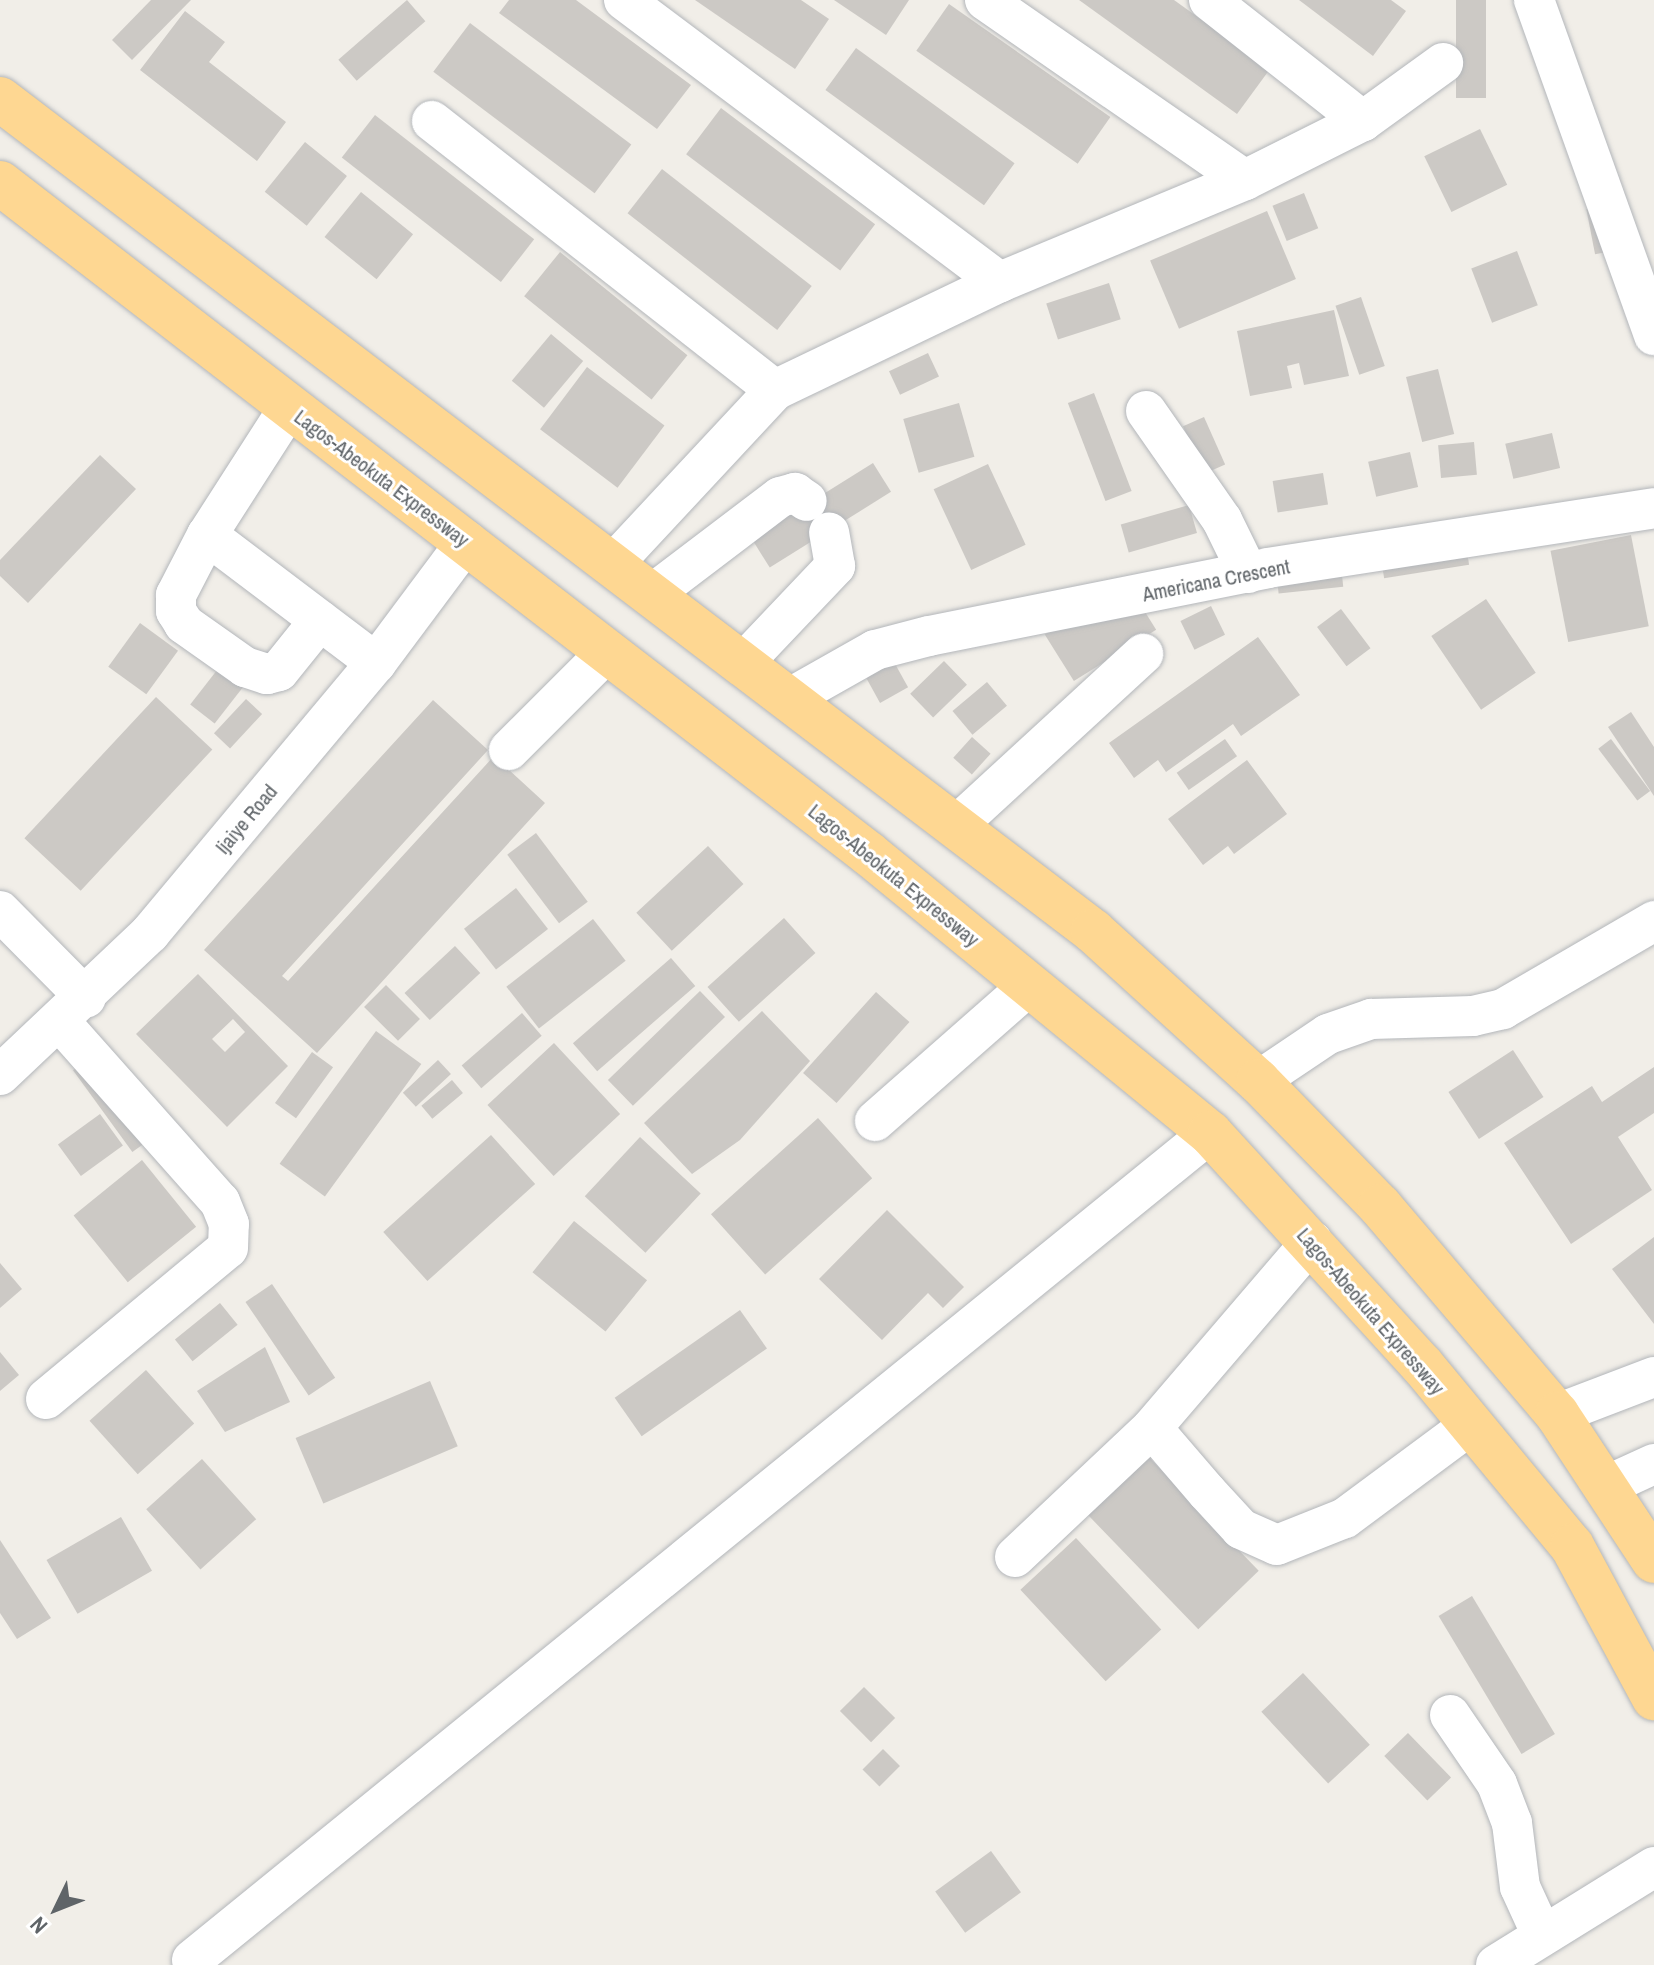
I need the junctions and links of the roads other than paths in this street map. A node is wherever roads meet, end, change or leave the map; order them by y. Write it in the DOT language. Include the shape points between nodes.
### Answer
graph roads {
  1 [pos="624,0"];
  2 [pos="985,0"];
  3 [pos="1209,0"];
  4 [pos="1534,0"];
  5 [pos="1443,63"];
  6 [pos="0,99"];
  7 [pos="432,121"];
  8 [pos="1363,121"];
  9 [pos="1245,180"];
  10 [pos="0,183"];
  11 [pos="1000,282"];
  12 [pos="1654,335"];
  13 [pos="775,390"];
  14 [pos="288,409"];
  15 [pos="1146,411"];
  16 [pos="1654,508"];
  17 [pos="207,535"];
  18 [pos="467,541"];
  19 [pos="612,565"];
  20 [pos="1248,573"];
  21 [pos="651,595"];
  22 [pos="320,620"];
  23 [pos="608,651"];
  24 [pos="1143,654"];
  25 [pos="745,661"];
  26 [pos="376,663"];
  27 [pos="792,697"];
  28 [pos="509,750"];
  29 [pos="957,825"];
  30 [pos="0,911"];
  31 [pos="1654,921"];
  32 [pos="1030,985"];
  33 [pos="73,1010"];
  34 [pos="0,1075"];
  35 [pos="1258,1081"];
  36 [pos="875,1121"];
  37 [pos="1210,1133"];
  38 [pos="1312,1241"];
  39 [pos="1654,1377"];
  40 [pos="46,1399"];
  41 [pos="1557,1414"];
  42 [pos="1469,1426"];
  43 [pos="1152,1428"];
  44 [pos="1654,1464"];
  45 [pos="1606,1486"];
  46 [pos="1015,1557"];
  47 [pos="1654,1561"];
  48 [pos="1654,1698"];
  49 [pos="1450,1715"];
  50 [pos="1654,1867"];
  51 [pos="1542,1935"];
  52 [pos="192,1960"];
  53 [pos="1496,1965"];
  1 -- 11 [label="street"];
  2 -- 9 [label="street"];
  3 -- 8 [label="street"];
  4 -- 12 [label="street"];
  5 -- 8 [label="street"];
  6 -- 19 [label="highway"];
  7 -- 13 [label="street"];
  8 -- 9 [label="street"];
  9 -- 11 [label="street"];
  10 -- 14 [label="highway, Lagos-Abeokuta Expressway"];
  11 -- 13 [label="street"];
  13 -- 19 [label="street"];
  14 -- 17 [label="street"];
  14 -- 18 [label="highway, Lagos-Abeokuta Expressway"];
  15 -- 20 [label="street" via="1222,520"];
  16 -- 20 [label="street, Americana Crescent"];
  17 -- 22 [label="street"];
  17 -- 22 [label="street" via="176,595 184,624 245,667 267,674 279,671"];
  18 -- 23 [label="highway, Lagos-Abeokuta Expressway"];
  18 -- 26 [label="street, Ijaiye Road"];
  19 -- 21 [label="highway"];
  20 -- 27 [label="street, Americana Crescent" via="875,650"];
  21 -- 25 [label="highway"];
  21 -- 25 [label="street" via="780,497 795,493 818,517 835,566"];
  22 -- 26 [label="street"];
  23 -- 28 [label="street"];
  23 -- 32 [label="highway, Lagos-Abeokuta Expressway"];
  24 -- 29 [label="street"];
  25 -- 27 [label="highway"];
  26 -- 33 [label="street, Ijaiye Road" via="150,933"];
  27 -- 29 [label="highway"];
  29 -- 35 [label="highway" via="1093,931"];
  30 -- 33 [label="street"];
  31 -- 35 [label="street" via="1503,1009 1473,1016 1371,1019 1328,1034"];
  32 -- 36 [label="street"];
  32 -- 37 [label="highway, Lagos-Abeokuta Expressway"];
  33 -- 34 [label="street, Ijaiye Road"];
  33 -- 40 [label="street" via="220,1202 229,1224 228,1248"];
  35 -- 41 [label="highway" via="1380,1206"];
  37 -- 38 [label="highway, Lagos-Abeokuta Expressway"];
  37 -- 52 [label="street"];
  38 -- 42 [label="highway, Lagos-Abeokuta Expressway"];
  38 -- 43 [label="street"];
  39 -- 41 [label="street"];
  41 -- 45 [label="highway"];
  42 -- 43 [label="street" via="1345,1518 1277,1545 1241,1529"];
  42 -- 48 [label="highway, Lagos-Abeokuta Expressway" via="1572,1546"];
  43 -- 46 [label="street"];
  44 -- 45 [label="street"];
  45 -- 47 [label="highway"];
  49 -- 51 [label="street" via="1497,1784 1512,1823 1520,1887"];
  50 -- 51 [label="street"];
  51 -- 53 [label="street"];
}
